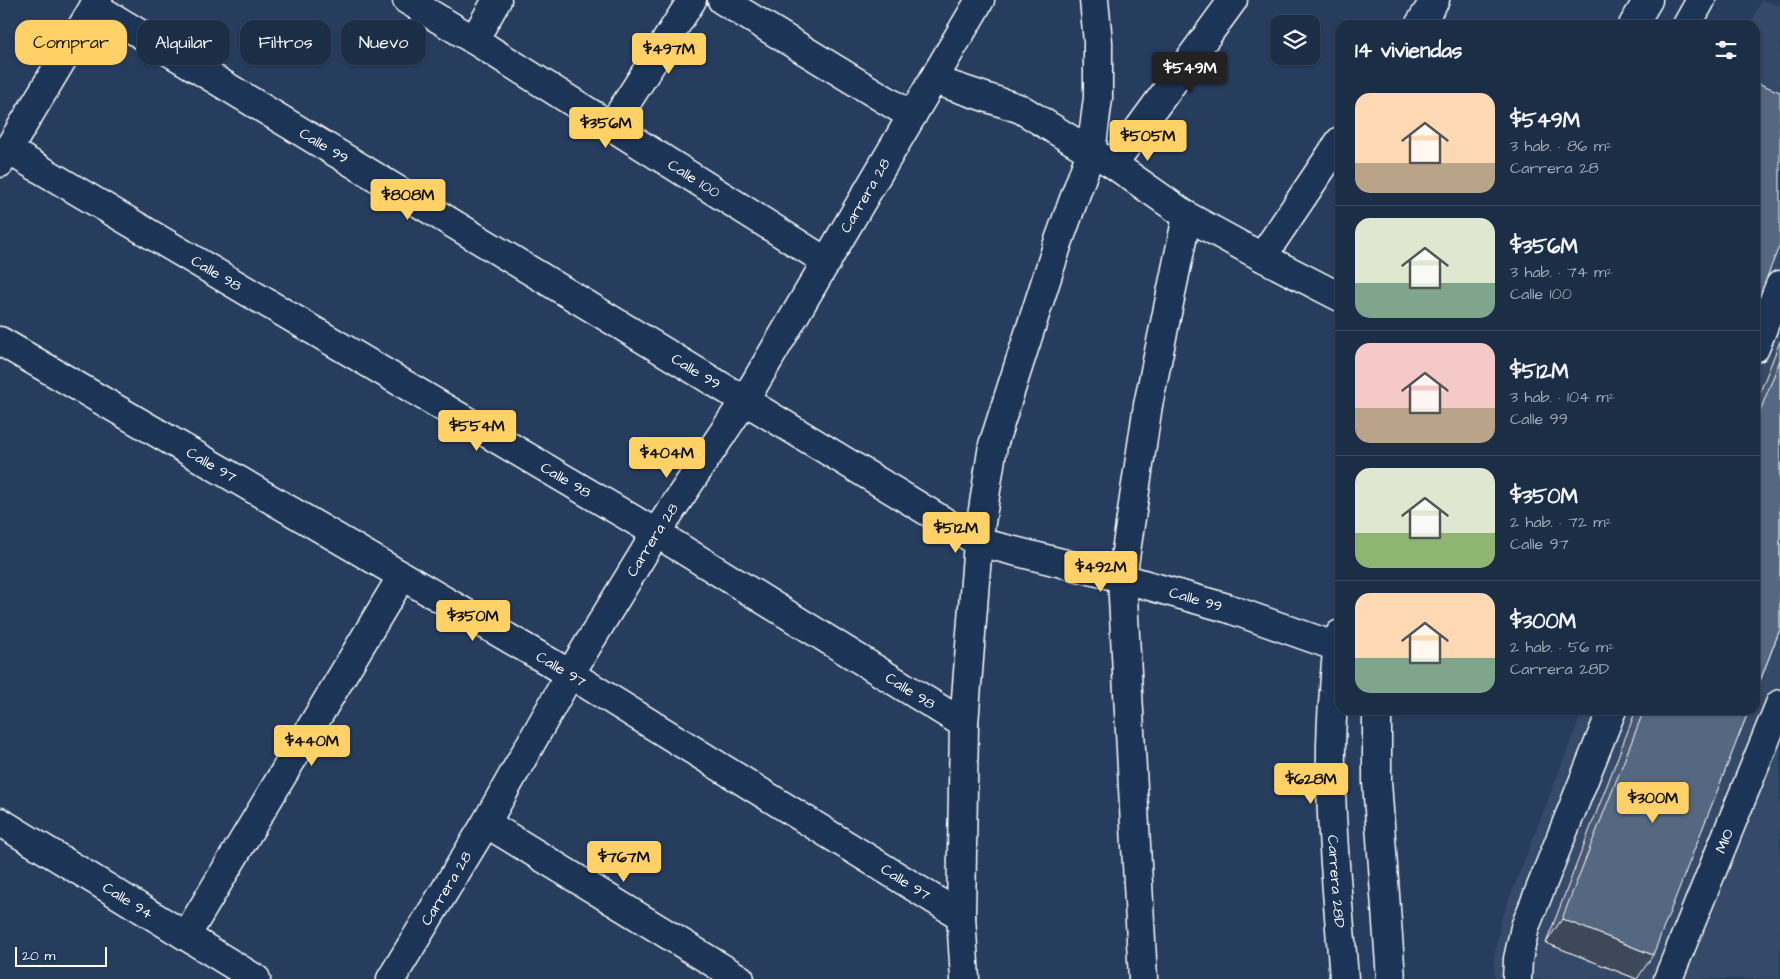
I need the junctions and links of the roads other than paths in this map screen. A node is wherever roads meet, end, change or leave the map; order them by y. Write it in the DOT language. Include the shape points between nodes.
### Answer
graph roads {
  1 [pos="407,0"];
  2 [pos="497,0"];
  3 [pos="692,0"];
  4 [pos="722,0"];
  5 [pos="980,0"];
  6 [pos="1094,0"];
  7 [pos="1233,0"];
  8 [pos="1435,0"];
  9 [pos="1648,0"];
  10 [pos="1701,0"];
  11 [pos="96,3"];
  12 [pos="1421,20"];
  13 [pos="1636,20"];
  14 [pos="1690,20"];
  15 [pos="474,40"];
  16 [pos="934,80"];
  17 [pos="912,116"];
  18 [pos="611,127"];
  19 [pos="1335,148"];
  20 [pos="4,156"];
  21 [pos="1102,158"];
  22 [pos="1187,216"];
  23 [pos="1262,257"];
  24 [pos="827,262"];
  25 [pos="1780,285"];
  26 [pos="1335,294"];
  27 [pos="1760,335"];
  28 [pos="0,340"];
  29 [pos="745,400"];
  30 [pos="656,533"];
  31 [pos="978,542"];
  32 [pos="402,576"];
  33 [pos="1122,578"];
  34 [pos="1335,639"];
  35 [pos="570,674"];
  36 [pos="1335,679"];
  37 [pos="1780,704"];
  38 [pos="1378,715"];
  39 [pos="1610,715"];
  40 [pos="964,724"];
  41 [pos="0,822"];
  42 [pos="486,823"];
  43 [pos="961,916"];
  44 [pos="186,936"];
  45 [pos="400,976"];
  46 [pos="256,979"];
  47 [pos="740,979"];
  48 [pos="965,979"];
  49 [pos="1143,979"];
  50 [pos="1344,979"];
  51 [pos="1391,979"];
  52 [pos="1517,979"];
  53 [pos="1668,979"];
  1 -- 15 [label="street, Calle 100"];
  2 -- 15 [label="street"];
  3 -- 18 [label="street"];
  4 -- 17 [label="street"];
  5 -- 16 [label="street, Carrera 28"];
  6 -- 21 [label="street"];
  7 -- 21 [label="street"];
  8 -- 12 [label="street"];
  9 -- 13 [label="street"];
  10 -- 14 [label="street"];
  11 -- 20 [label="street"];
  11 -- 29 [label="street, Calle 99"];
  15 -- 18 [label="street, Calle 100"];
  16 -- 17 [label="street, Carrera 28"];
  16 -- 21 [label="street" via="1021,109"];
  17 -- 24 [label="street, Carrera 28"];
  18 -- 24 [label="street, Calle 100"];
  19 -- 23 [label="street"];
  20 -- 30 [label="street, Calle 98"];
  21 -- 22 [label="street"];
  21 -- 31 [label="street" via="1058,243 993,446"];
  22 -- 23 [label="street"];
  22 -- 33 [label="street" via="1148,405"];
  23 -- 26 [label="street"];
  24 -- 29 [label="street, Carrera 28"];
  25 -- 27 [label="street"];
  28 -- 32 [label="street, Calle 97"];
  29 -- 30 [label="street, Carrera 28"];
  29 -- 31 [label="street, Calle 99"];
  30 -- 35 [label="street, Carrera 28"];
  30 -- 40 [label="street, Calle 98"];
  31 -- 33 [label="street, Calle 99"];
  31 -- 40 [label="street"];
  32 -- 35 [label="street, Calle 97"];
  32 -- 44 [label="street"];
  33 -- 34 [label="street, Calle 99"];
  33 -- 49 [label="street"];
  35 -- 42 [label="street, Carrera 28"];
  35 -- 43 [label="street, Calle 97"];
  36 -- 50 [label="street, Carrera 28D" via="1331,718 1331,787"];
  37 -- 53 [label="street, MIO"];
  38 -- 51 [label="street" via="1378,782"];
  39 -- 52 [label="street" via="1525,927"];
  40 -- 43 [label="street"];
  41 -- 44 [label="street, Calle 94"];
  42 -- 45 [label="street, Carrera 28"];
  42 -- 47 [label="street"];
  43 -- 48 [label="street"];
  44 -- 46 [label="street, Calle 94"];
}
